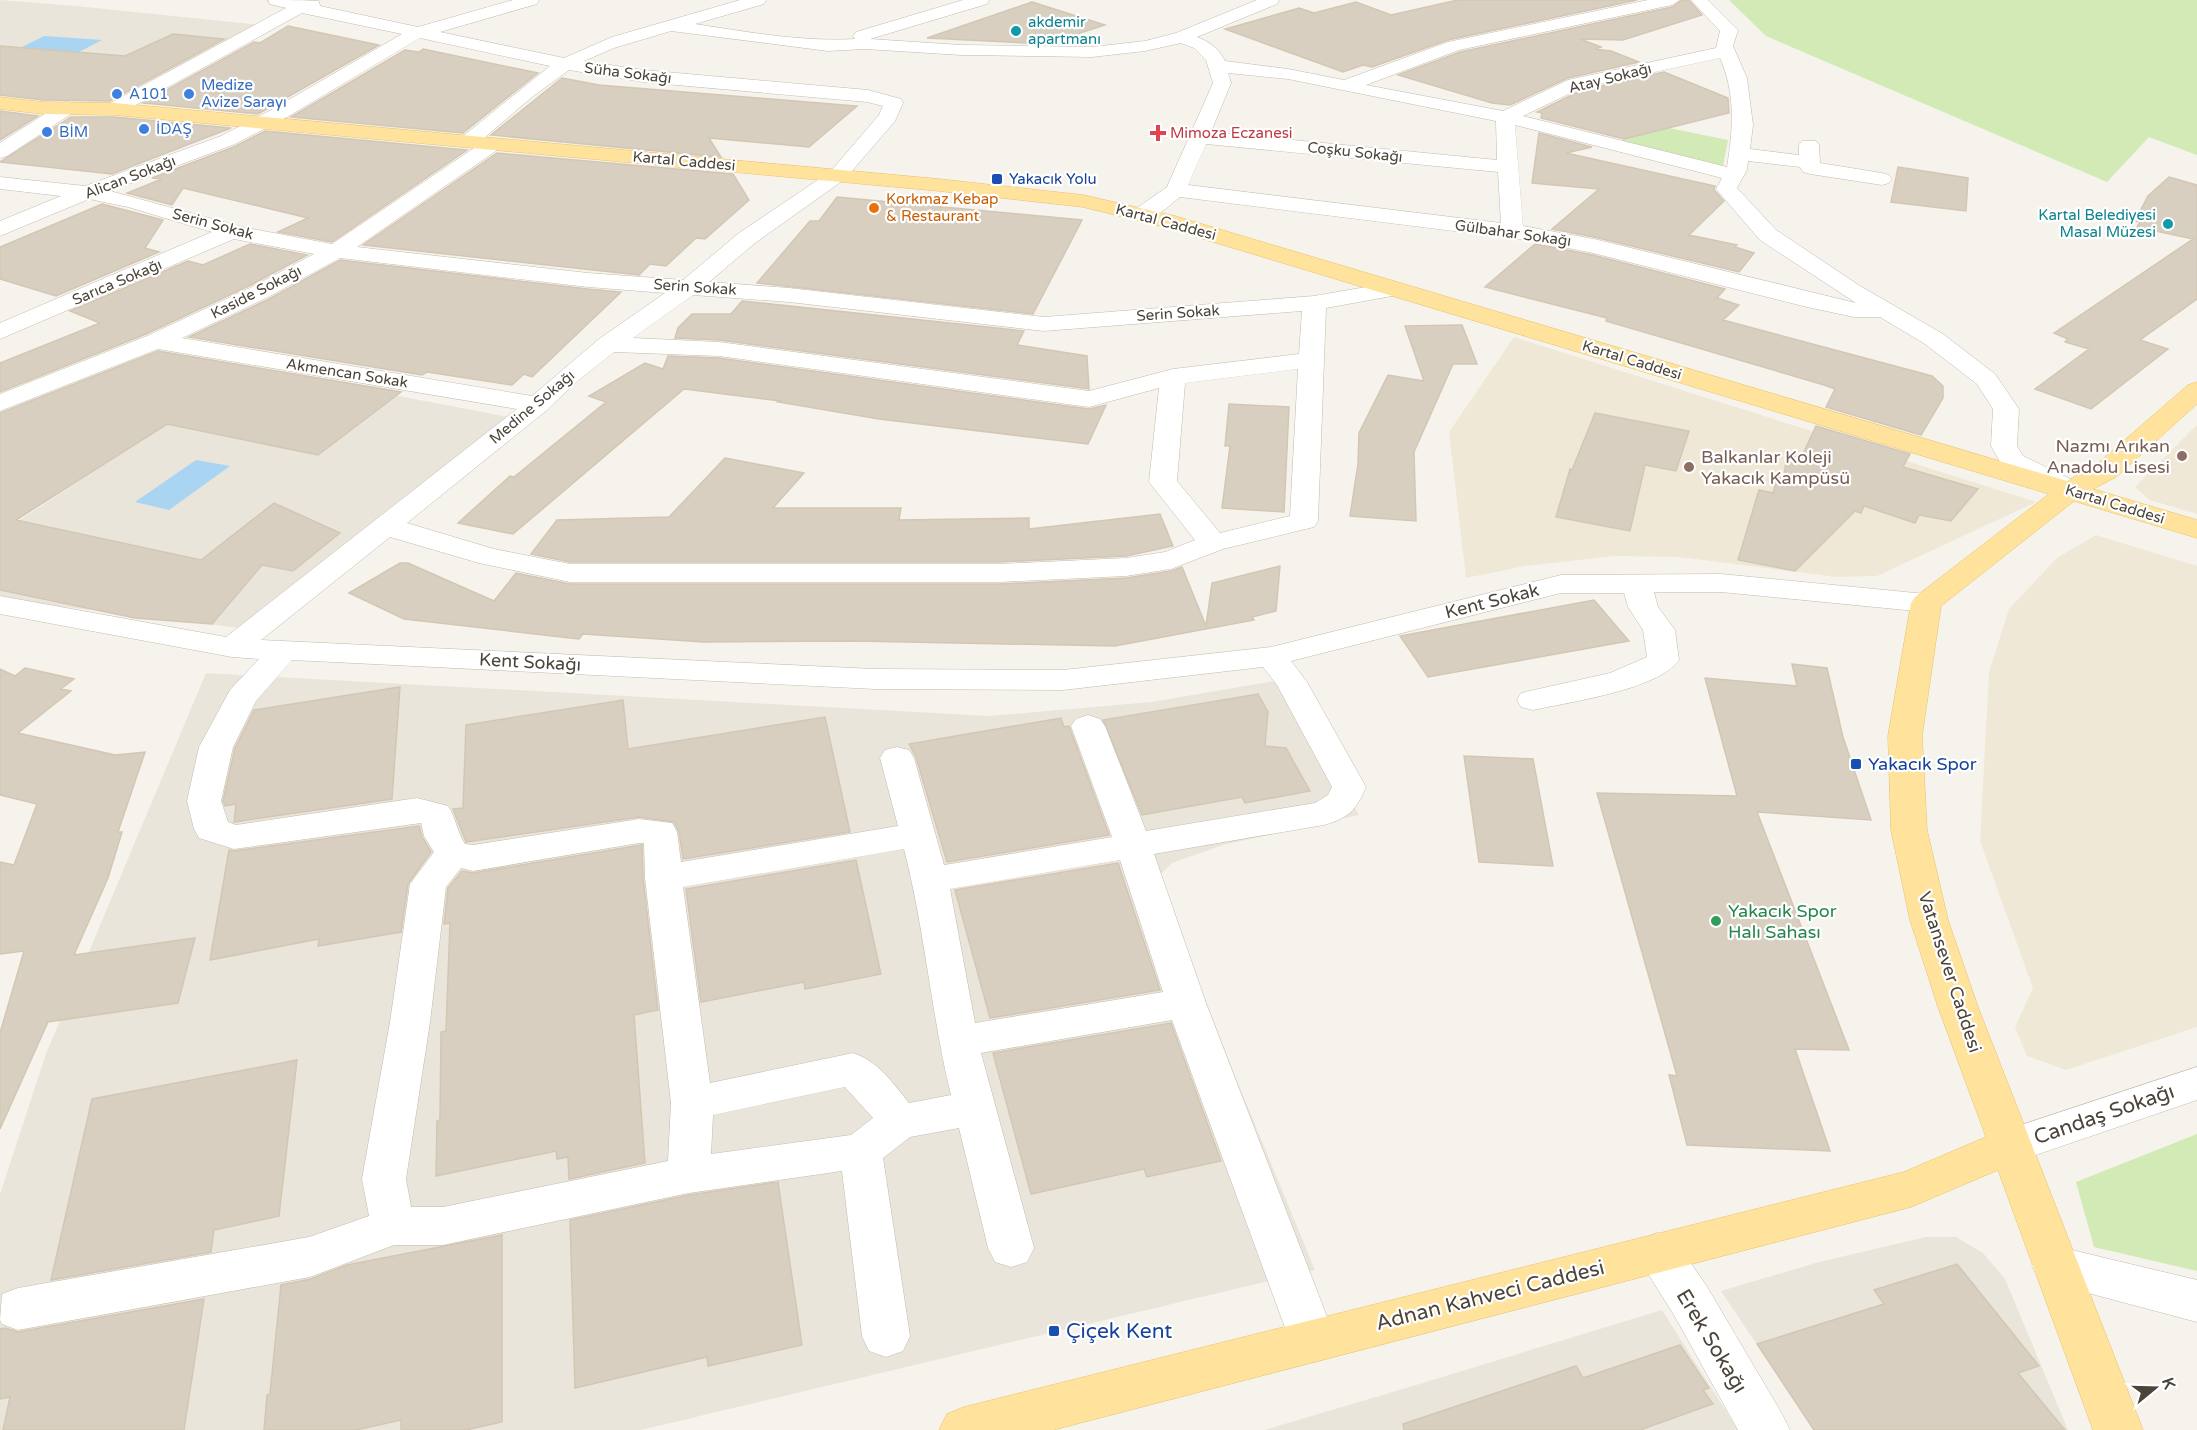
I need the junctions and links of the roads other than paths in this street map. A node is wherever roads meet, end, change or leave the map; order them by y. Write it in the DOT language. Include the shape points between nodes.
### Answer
graph roads {
  1 [pos="276,0"];
  2 [pos="341,0"];
  3 [pos="531,0"];
  4 [pos="758,0"];
  5 [pos="981,0"];
  6 [pos="1271,0"];
  7 [pos="1672,0"];
  8 [pos="1699,0"];
  9 [pos="300,7"];
  10 [pos="671,27"];
  11 [pos="416,33"];
  12 [pos="1182,37"];
  13 [pos="828,46"];
  14 [pos="1726,51"];
  15 [pos="772,58"];
  16 [pos="566,64"];
  17 [pos="1218,66"];
  18 [pos="728,67"];
  19 [pos="673,79"];
  20 [pos="1345,87"];
  21 [pos="0,96"];
  22 [pos="0,103"];
  23 [pos="67,108"];
  24 [pos="105,108"];
  25 [pos="1505,117"];
  26 [pos="259,122"];
  27 [pos="1200,137"];
  28 [pos="469,141"];
  29 [pos="493,144"];
  30 [pos="0,152"];
  31 [pos="1736,164"];
  32 [pos="1509,167"];
  33 [pos="838,176"];
  34 [pos="1882,179"];
  35 [pos="0,183"];
  36 [pos="1176,190"];
  37 [pos="87,192"];
  38 [pos="1142,215"];
  39 [pos="0,229"];
  40 [pos="234,231"];
  41 [pos="1512,231"];
  42 [pos="336,251"];
  43 [pos="689,286"];
  44 [pos="1395,289"];
  45 [pos="1314,303"];
  46 [pos="1885,310"];
  47 [pos="0,332"];
  48 [pos="156,341"];
  49 [pos="608,344"];
  50 [pos="1311,360"];
  51 [pos="1173,377"];
  52 [pos="2197,390"];
  53 [pos="0,403"];
  54 [pos="538,405"];
  55 [pos="2071,490"];
  56 [pos="385,526"];
  57 [pos="2197,529"];
  58 [pos="1213,543"];
  59 [pos="1636,584"];
  60 [pos="1926,603"];
  61 [pos="0,605"];
  62 [pos="232,648"];
  63 [pos="284,650"];
  64 [pos="1271,657"];
  65 [pos="1063,680"];
  66 [pos="1533,700"];
  67 [pos="1088,726"];
  68 [pos="897,758"];
  69 [pos="917,835"];
  70 [pos="1133,844"];
  71 [pos="453,854"];
  72 [pos="663,878"];
  73 [pos="930,880"];
  74 [pos="1186,1003"];
  75 [pos="958,1041"];
  76 [pos="2197,1083"];
  77 [pos="692,1103"];
  78 [pos="974,1107"];
  79 [pos="899,1122"];
  80 [pos="2012,1145"];
  81 [pos="861,1151"];
  82 [pos="689,1174"];
  83 [pos="393,1226"];
  84 [pos="1011,1248"];
  85 [pos="1658,1253"];
  86 [pos="2055,1266"];
  87 [pos="2197,1301"];
  88 [pos="18,1310"];
  89 [pos="886,1336"];
  90 [pos="1312,1340"];
  91 [pos="964,1430"];
  92 [pos="1765,1430"];
  93 [pos="2118,1430"];
  1 -- 9 [label="street, Süha Sokağı"];
  2 -- 9 [label="street"];
  3 -- 11 [label="street"];
  4 -- 10 [label="street"];
  5 -- 13 [label="street"];
  6 -- 12 [label="street"];
  7 -- 20 [label="street" via="1454,46"];
  8 -- 14 [label="street" via="1729,30"];
  9 -- 11 [label="street, Süha Sokağı"];
  9 -- 24 [label="street"];
  10 -- 13 [label="street"];
  10 -- 16 [label="street" via="618,41"];
  11 -- 16 [label="street, Süha Sokağı"];
  11 -- 26 [label="street, Alican Sokağı"];
  12 -- 13 [label="street" via="1092,52"];
  12 -- 17 [label="street" via="1200,44"];
  13 -- 15 [label="street"];
  14 -- 25 [label="street, Atay Sokağı" via="1575,84"];
  14 -- 31 [label="street" via="1738,78 1743,125"];
  16 -- 19 [label="street, Süha Sokağı"];
  16 -- 28 [label="street"];
  17 -- 20 [label="street" via="1288,74"];
  17 -- 27 [label="street" via="1222,83"];
  18 -- 19 [label="street"];
  19 -- 33 [label="street, Süha Sokağı" via="868,96 894,103 888,117"];
  20 -- 25 [label="street"];
  21 -- 24 [label="main road, Kartal Caddesi" via="56,99"];
  22 -- 23 [label="main road, Kartal Caddesi"];
  23 -- 24 [label="main road, Kartal Caddesi"];
  23 -- 30 [label="street"];
  24 -- 26 [label="main road, Kartal Caddesi"];
  25 -- 31 [label="street"];
  25 -- 32 [label="street"];
  26 -- 28 [label="main road, Kartal Caddesi"];
  26 -- 37 [label="street, Alican Sokağı" via="228,140"];
  27 -- 32 [label="street, Coşku Sokağı"];
  27 -- 36 [label="street"];
  28 -- 29 [label="main road, Kartal Caddesi"];
  29 -- 33 [label="main road, Kartal Caddesi"];
  29 -- 42 [label="street, Kaside Sokağı"];
  31 -- 34 [label="street" via="1809,154 1810,168"];
  31 -- 46 [label="street" via="1726,189 1768,235"];
  32 -- 41 [label="street"];
  33 -- 38 [label="main road, Kartal Caddesi" via="1083,201"];
  33 -- 43 [label="street, Medine Sokağı" via="747,238"];
  35 -- 37 [label="street, Serin Sokak"];
  36 -- 38 [label="street"];
  36 -- 41 [label="street, Gülbahar Sokağı"];
  37 -- 39 [label="street, Alican Sokağı"];
  37 -- 40 [label="street, Serin Sokak"];
  38 -- 44 [label="main road, Kartal Caddesi"];
  40 -- 42 [label="street, Serin Sokak"];
  40 -- 47 [label="street, Sarıca Sokağı"];
  41 -- 46 [label="street, Gülbahar Sokağı" via="1594,246 1854,310"];
  42 -- 43 [label="street, Serin Sokak" via="588,280"];
  42 -- 48 [label="street, Kaside Sokağı"];
  43 -- 45 [label="street, Serin Sokak" via="1044,324"];
  43 -- 49 [label="street, Medine Sokağı"];
  44 -- 45 [label="street, Serin Sokak"];
  44 -- 55 [label="main road, Kartal Caddesi"];
  45 -- 50 [label="street"];
  46 -- 55 [label="street" via="1934,339 1986,380 2006,409 2004,446 2013,461"];
  48 -- 53 [label="street, Kaside Sokağı"];
  48 -- 54 [label="street, Akmencan Sokak"];
  49 -- 51 [label="street" via="719,349 1089,399"];
  49 -- 54 [label="street, Medine Sokağı"];
  50 -- 51 [label="street"];
  50 -- 58 [label="street" via="1304,520"];
  51 -- 58 [label="street" via="1163,482"];
  52 -- 55 [label="main road" via="2106,471"];
  54 -- 56 [label="street, Medine Sokağı"];
  55 -- 57 [label="main road, Kartal Caddesi"];
  55 -- 60 [label="main road"];
  56 -- 58 [label="street" via="489,557 570,573 1045,571 1126,567 1171,560"];
  56 -- 62 [label="street, Medine Sokağı"];
  59 -- 60 [label="street, Kent Sokak" via="1721,583"];
  59 -- 64 [label="street, Kent Sokak" via="1561,584"];
  59 -- 66 [label="street" via="1643,607 1659,630 1663,660 1658,666 1638,675"];
  60 -- 80 [label="main road, Vatansever Caddesi" via="1905,736 1909,830 1929,920"];
  61 -- 62 [label="street, Kent Sokağı"];
  62 -- 63 [label="street, Kent Sokağı"];
  63 -- 65 [label="street, Kent Sokağı" via="874,679"];
  63 -- 71 [label="street" via="242,697 216,747 204,801 212,829 234,837 417,810 436,814 442,836"];
  64 -- 65 [label="street, Kent Sokak"];
  64 -- 70 [label="street" via="1291,682 1349,787 1342,802 1324,813"];
  67 -- 70 [label="street"];
  68 -- 69 [label="street"];
  69 -- 72 [label="street"];
  69 -- 73 [label="street"];
  70 -- 73 [label="street"];
  70 -- 74 [label="street"];
  71 -- 72 [label="street" via="473,858 639,831 658,832 663,849"];
  71 -- 83 [label="street" via="428,884 384,1179"];
  72 -- 77 [label="street"];
  73 -- 75 [label="street"];
  74 -- 75 [label="street"];
  74 -- 90 [label="street"];
  75 -- 78 [label="street"];
  76 -- 80 [label="street, Candaş Sokağı"];
  77 -- 79 [label="street" via="853,1069"];
  77 -- 82 [label="street"];
  78 -- 79 [label="street"];
  78 -- 84 [label="street"];
  79 -- 81 [label="street"];
  80 -- 85 [label="main road, Adnan Kahveci Caddesi" via="1911,1189"];
  80 -- 86 [label="main road, Vatansever Caddesi"];
  81 -- 82 [label="street"];
  81 -- 89 [label="street"];
  82 -- 83 [label="street" via="443,1226"];
  83 -- 88 [label="street" via="310,1257"];
  85 -- 90 [label="main road, Adnan Kahveci Caddesi"];
  85 -- 92 [label="street, Erek Sokağı" via="1690,1300"];
  86 -- 87 [label="street"];
  86 -- 93 [label="main road, Vatansever Caddesi"];
  90 -- 91 [label="main road, Adnan Kahveci Caddesi"];
}
